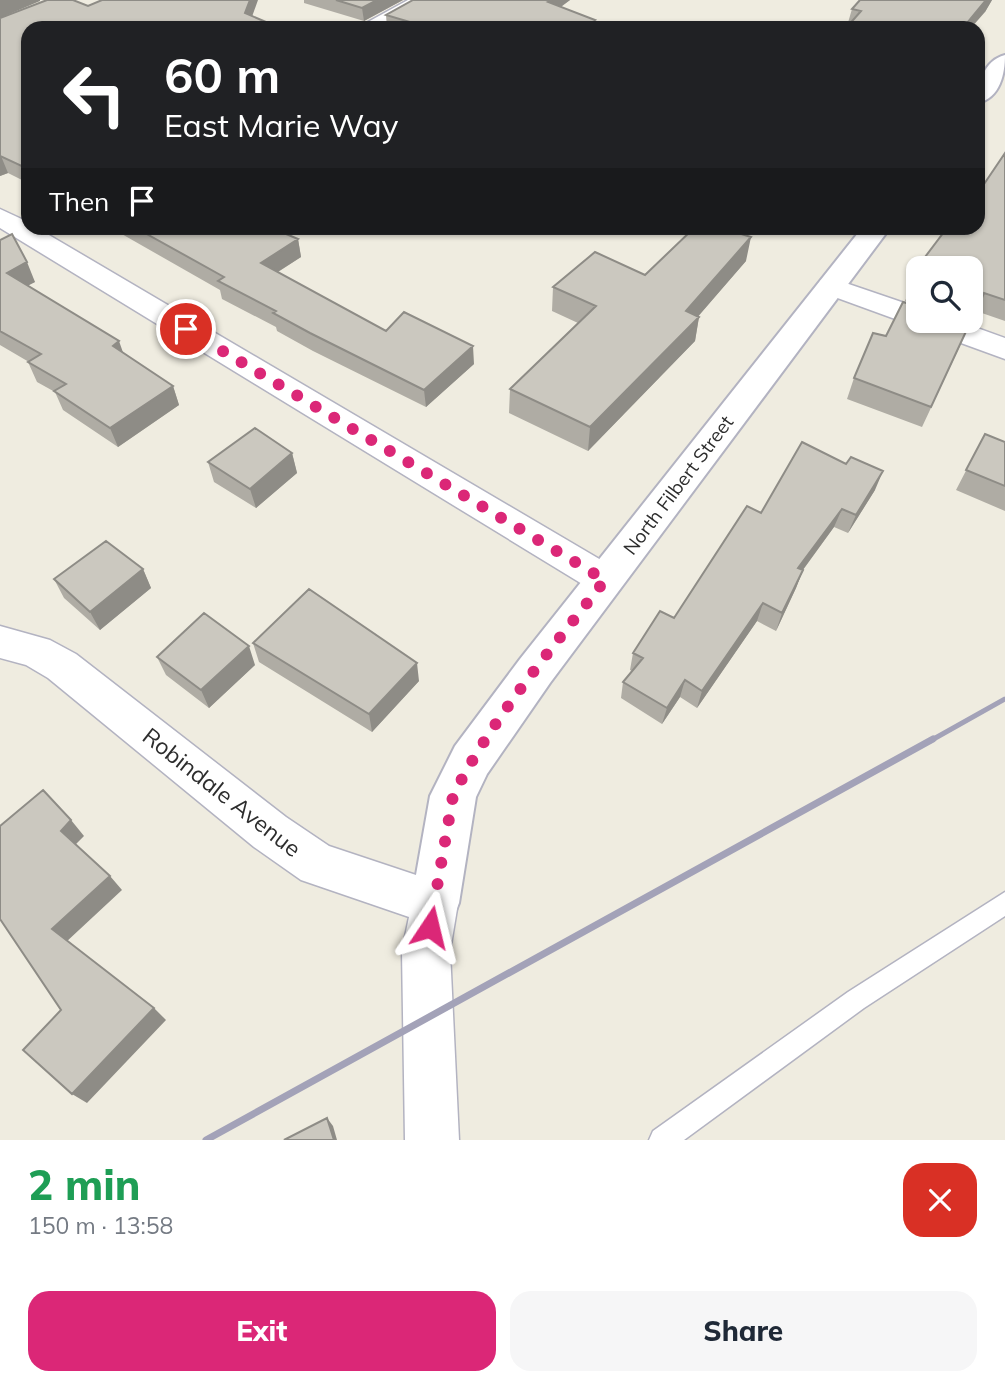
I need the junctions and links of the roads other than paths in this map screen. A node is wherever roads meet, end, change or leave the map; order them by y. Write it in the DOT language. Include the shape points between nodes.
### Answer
graph roads {
  1 [pos="423,0"];
  2 [pos="377,4"];
  3 [pos="400,12"];
  4 [pos="381,21"];
  5 [pos="1005,62"];
  6 [pos="985,87"];
  7 [pos="6,210"];
  8 [pos="21,219"];
  9 [pos="46,235"];
  10 [pos="870,235"];
  11 [pos="831,285"];
  12 [pos="906,313"];
  13 [pos="961,333"];
  14 [pos="1005,349"];
  15 [pos="605,580"];
  16 [pos="0,642"];
  17 [pos="435,903"];
  18 [pos="1005,903"];
  19 [pos="432,1140"];
  20 [pos="662,1140"];
  1 -- 3 [label="street"];
  2 -- 3 [label="street"];
  3 -- 4 [label="street"];
  5 -- 6 [label="street"];
  7 -- 8 [label="street"];
  9 -- 15 [label="street"];
  10 -- 11 [label="street, North Filbert Street"];
  11 -- 12 [label="street"];
  11 -- 15 [label="street, North Filbert Street"];
  13 -- 14 [label="street"];
  15 -- 17 [label="street, North Filbert Street" via="471,760 453,796"];
  16 -- 17 [label="street, Robindale Avenue" via="36,652 62,667 317,864"];
  17 -- 19 [label="street" via="426,951"];
  18 -- 20 [label="lane" via="856,1000"];
}
